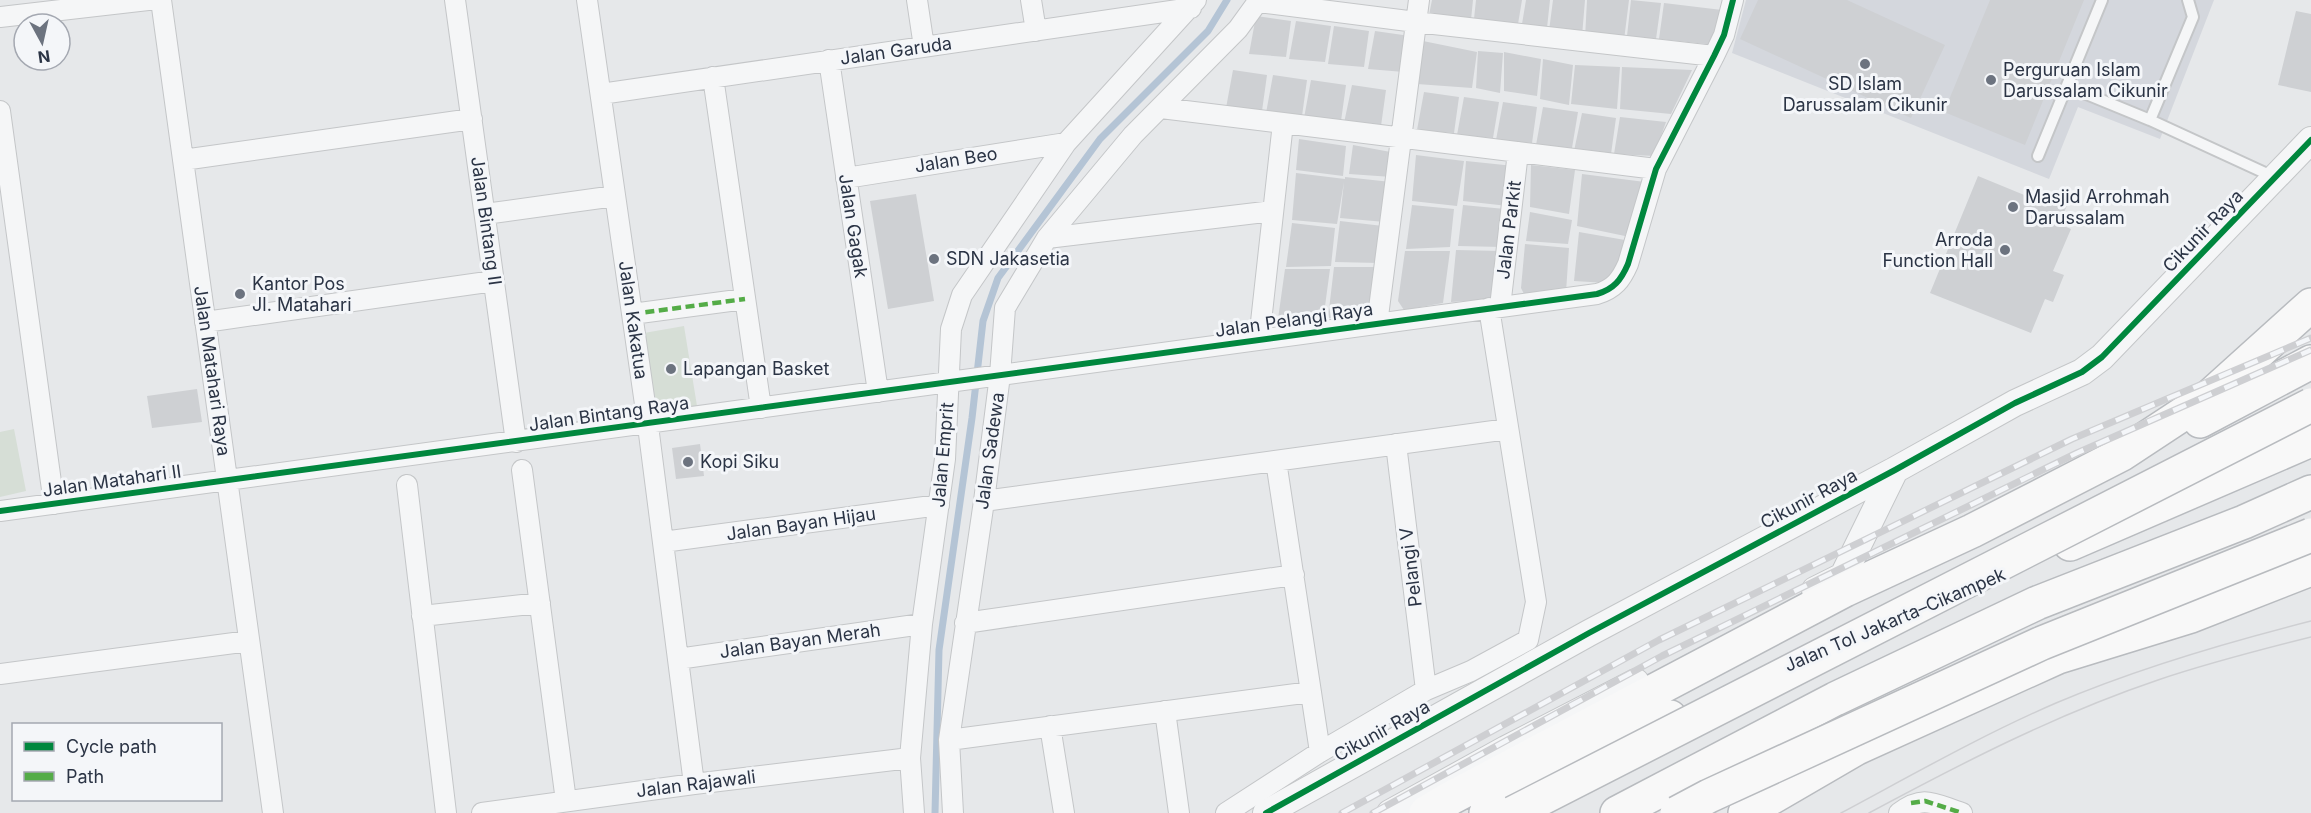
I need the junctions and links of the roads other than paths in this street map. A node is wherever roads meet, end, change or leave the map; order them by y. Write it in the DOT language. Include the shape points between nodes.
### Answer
graph roads {
  1 [pos="148,0"];
  2 [pos="161,0"];
  3 [pos="455,0"];
  4 [pos="587,0"];
  5 [pos="917,0"];
  6 [pos="1031,0"];
  7 [pos="1419,0"];
  8 [pos="1733,0"];
  9 [pos="2102,0"];
  10 [pos="2188,0"];
  11 [pos="1259,1"];
  12 [pos="1194,4"];
  13 [pos="1142,8"];
  14 [pos="0,17"];
  15 [pos="1416,22"];
  16 [pos="1036,31"];
  17 [pos="924,47"];
  18 [pos="1714,56"];
  19 [pos="829,60"];
  20 [pos="713,77"];
  21 [pos="2067,86"];
  22 [pos="601,94"];
  23 [pos="1161,108"];
  24 [pos="0,111"];
  25 [pos="472,119"];
  26 [pos="2150,120"];
  27 [pos="1283,123"];
  28 [pos="1401,137"];
  29 [pos="2311,140"];
  30 [pos="1066,143"];
  31 [pos="1518,152"];
  32 [pos="2038,156"];
  33 [pos="183,160"];
  34 [pos="1656,170"];
  35 [pos="846,178"];
  36 [pos="2276,178"];
  37 [pos="615,196"];
  38 [pos="1274,211"];
  39 [pos="485,214"];
  40 [pos="1047,238"];
  41 [pos="494,281"];
  42 [pos="745,299"];
  43 [pos="2311,305"];
  44 [pos="1495,308"];
  45 [pos="632,314"];
  46 [pos="205,322"];
  47 [pos="1377,324"];
  48 [pos="1259,340"];
  49 [pos="2303,367"];
  50 [pos="997,376"];
  51 [pos="953,382"];
  52 [pos="878,392"];
  53 [pos="2311,405"];
  54 [pos="761,408"];
  55 [pos="647,423"];
  56 [pos="1508,429"];
  57 [pos="2311,440"];
  58 [pos="516,442"];
  59 [pos="1396,444"];
  60 [pos="1276,461"];
  61 [pos="522,470"];
  62 [pos="1895,470"];
  63 [pos="227,480"];
  64 [pos="407,485"];
  65 [pos="2311,492"];
  66 [pos="984,501"];
  67 [pos="54,504"];
  68 [pos="939,505"];
  69 [pos="0,511"];
  70 [pos="2311,537"];
  71 [pos="663,542"];
  72 [pos="2311,569"];
  73 [pos="1294,575"];
  74 [pos="540,603"];
  75 [pos="2037,603"];
  76 [pos="422,616"];
  77 [pos="965,623"];
  78 [pos="922,624"];
  79 [pos="249,641"];
  80 [pos="678,659"];
  81 [pos="0,674"];
  82 [pos="1426,690"];
  83 [pos="1311,692"];
  84 [pos="1165,711"];
  85 [pos="1050,726"];
  86 [pos="950,740"];
  87 [pos="1320,752"];
  88 [pos="910,758"];
  89 [pos="694,784"];
  90 [pos="566,801"];
  91 [pos="1905,808"];
  92 [pos="273,813"];
  93 [pos="446,813"];
  94 [pos="482,813"];
  95 [pos="914,813"];
  96 [pos="953,813"];
  97 [pos="1064,813"];
  98 [pos="1179,813"];
  99 [pos="1226,813"];
  100 [pos="1266,813"];
  101 [pos="1390,813"];
  102 [pos="1426,813"];
  103 [pos="1469,813"];
  104 [pos="1486,813"];
  105 [pos="1513,813"];
  106 [pos="1617,813"];
  107 [pos="1677,813"];
  108 [pos="1745,813"];
  109 [pos="1962,813"];
  1 -- 14 [label="street"];
  2 -- 33 [label="street, Jalan Matahari Raya"];
  3 -- 25 [label="street, Jalan Bintang II"];
  4 -- 22 [label="street, Jalan Kakatua"];
  5 -- 17 [label="street"];
  6 -- 16 [label="street"];
  7 -- 15 [label="street"];
  8 -- 18 [label="street"];
  9 -- 21 [label="lane"];
  10 -- 26 [label="lane" via="2193,17"];
  11 -- 15 [label="street"];
  11 -- 23 [label="street, Jalan Sadewa" via="1238,29"];
  12 -- 13 [label="street, Jalan Garuda"];
  12 -- 30 [label="street, Jalan Emprit"];
  13 -- 16 [label="street, Jalan Garuda"];
  15 -- 18 [label="street"];
  15 -- 28 [label="street"];
  16 -- 17 [label="street, Jalan Garuda"];
  17 -- 19 [label="street, Jalan Garuda"];
  18 -- 34 [label="street"];
  19 -- 20 [label="street, Jalan Garuda"];
  19 -- 35 [label="street, Jalan Gagak"];
  20 -- 22 [label="street, Jalan Garuda"];
  20 -- 42 [label="street"];
  21 -- 26 [label="lane"];
  21 -- 32 [label="lane"];
  22 -- 37 [label="street, Jalan Kakatua"];
  23 -- 27 [label="street"];
  23 -- 40 [label="street, Jalan Sadewa" via="1133,135"];
  24 -- 67 [label="street"];
  25 -- 33 [label="street"];
  25 -- 39 [label="street, Jalan Bintang II"];
  26 -- 36 [label="lane"];
  27 -- 28 [label="street"];
  27 -- 38 [label="street"];
  28 -- 31 [label="street"];
  28 -- 47 [label="street"];
  29 -- 36 [label="street, Cikunir Raya"];
  30 -- 35 [label="street, Jalan Beo"];
  30 -- 51 [label="street, Jalan Emprit" via="962,295 951,329"];
  31 -- 34 [label="street"];
  31 -- 44 [label="street, Jalan Parkit"];
  33 -- 46 [label="street, Jalan Matahari Raya"];
  34 -- 44 [label="street, Jalan Pelangi Raya" via="1628,264 1621,279 1609,290"];
  35 -- 52 [label="street, Jalan Gagak"];
  36 -- 62 [label="street, Cikunir Raya" via="2102,357 2082,372 2015,403"];
  37 -- 39 [label="street"];
  37 -- 45 [label="street, Jalan Kakatua"];
  38 -- 40 [label="street"];
  38 -- 48 [label="street"];
  39 -- 41 [label="street, Jalan Bintang II"];
  40 -- 50 [label="street, Jalan Sadewa" via="1005,308"];
  41 -- 46 [label="street"];
  41 -- 58 [label="street, Jalan Bintang II"];
  42 -- 45 [label="street"];
  42 -- 54 [label="street"];
  43 -- 102 [label="highway" via="2210,396 2122,454 1972,531 1845,590"];
  44 -- 47 [label="street, Jalan Pelangi Raya"];
  44 -- 56 [label="street, Jalan Parkit"];
  45 -- 55 [label="street, Jalan Kakatua"];
  46 -- 63 [label="street, Jalan Matahari Raya"];
  47 -- 48 [label="street, Jalan Pelangi Raya"];
  48 -- 50 [label="street, Jalan Pelangi Raya"];
  49 -- 103 [label="highway" via="1539,770"];
  50 -- 51 [label="street, Jalan Bintang Raya"];
  50 -- 66 [label="street, Jalan Sadewa"];
  51 -- 52 [label="street, Jalan Bintang Raya"];
  51 -- 68 [label="street, Jalan Emprit"];
  52 -- 54 [label="street, Jalan Bintang Raya"];
  53 -- 105 [label="highway, bridge"];
  54 -- 55 [label="street, Jalan Bintang Raya"];
  55 -- 58 [label="street, Jalan Bintang Raya"];
  55 -- 71 [label="street, Jalan Kakatua"];
  56 -- 59 [label="street"];
  56 -- 82 [label="street, Jalan Parkit" via="1536,602 1528,640"];
  57 -- 104 [label="highway, Jalan Tol Jakarta–Cikampek" via="1609,744"];
  58 -- 63 [label="street, Jalan Bintang Raya"];
  59 -- 60 [label="street"];
  59 -- 82 [label="street, Pelangi V"];
  60 -- 66 [label="street"];
  60 -- 73 [label="street"];
  61 -- 74 [label="street"];
  62 -- 100 [label="street, Cikunir Raya" via="1589,633"];
  62 -- 101 [label="street" via="1843,576"];
  63 -- 67 [label="street, Jalan Matahari II"];
  63 -- 79 [label="street, Jalan Matahari Raya"];
  64 -- 76 [label="street"];
  65 -- 75 [label="highway"];
  66 -- 77 [label="street, Jalan Sadewa"];
  67 -- 69 [label="street, Jalan Matahari II"];
  68 -- 71 [label="street, Jalan Bayan Hijau"];
  68 -- 78 [label="street, Jalan Emprit"];
  70 -- 75 [label="highway"];
  70 -- 107 [label="highway, bridge" via="2043,643"];
  71 -- 80 [label="street, Jalan Kakatua"];
  72 -- 108 [label="highway" via="2191,616 2058,657 1857,748"];
  73 -- 77 [label="street"];
  73 -- 83 [label="street"];
  74 -- 76 [label="street"];
  74 -- 90 [label="street"];
  75 -- 106 [label="highway" via="1835,699"];
  76 -- 93 [label="street"];
  77 -- 86 [label="street, Jalan Sadewa"];
  78 -- 80 [label="street, Jalan Bayan Merah"];
  78 -- 88 [label="street, Jalan Emprit"];
  79 -- 81 [label="street"];
  79 -- 92 [label="street, Jalan Matahari Raya"];
  80 -- 89 [label="street, Jalan Kakatua"];
  82 -- 87 [label="street"];
  83 -- 84 [label="street"];
  83 -- 87 [label="street"];
  84 -- 85 [label="street"];
  84 -- 98 [label="street"];
  85 -- 86 [label="street"];
  85 -- 97 [label="street"];
  86 -- 96 [label="street, Jalan Sadewa"];
  87 -- 99 [label="street"];
  88 -- 89 [label="street, Jalan Rajawali"];
  88 -- 95 [label="street, Jalan Emprit"];
  89 -- 90 [label="street, Jalan Rajawali"];
  90 -- 94 [label="street, Jalan Rajawali"];
  91 -- 109 [label="street" via="1925,801"];
}
